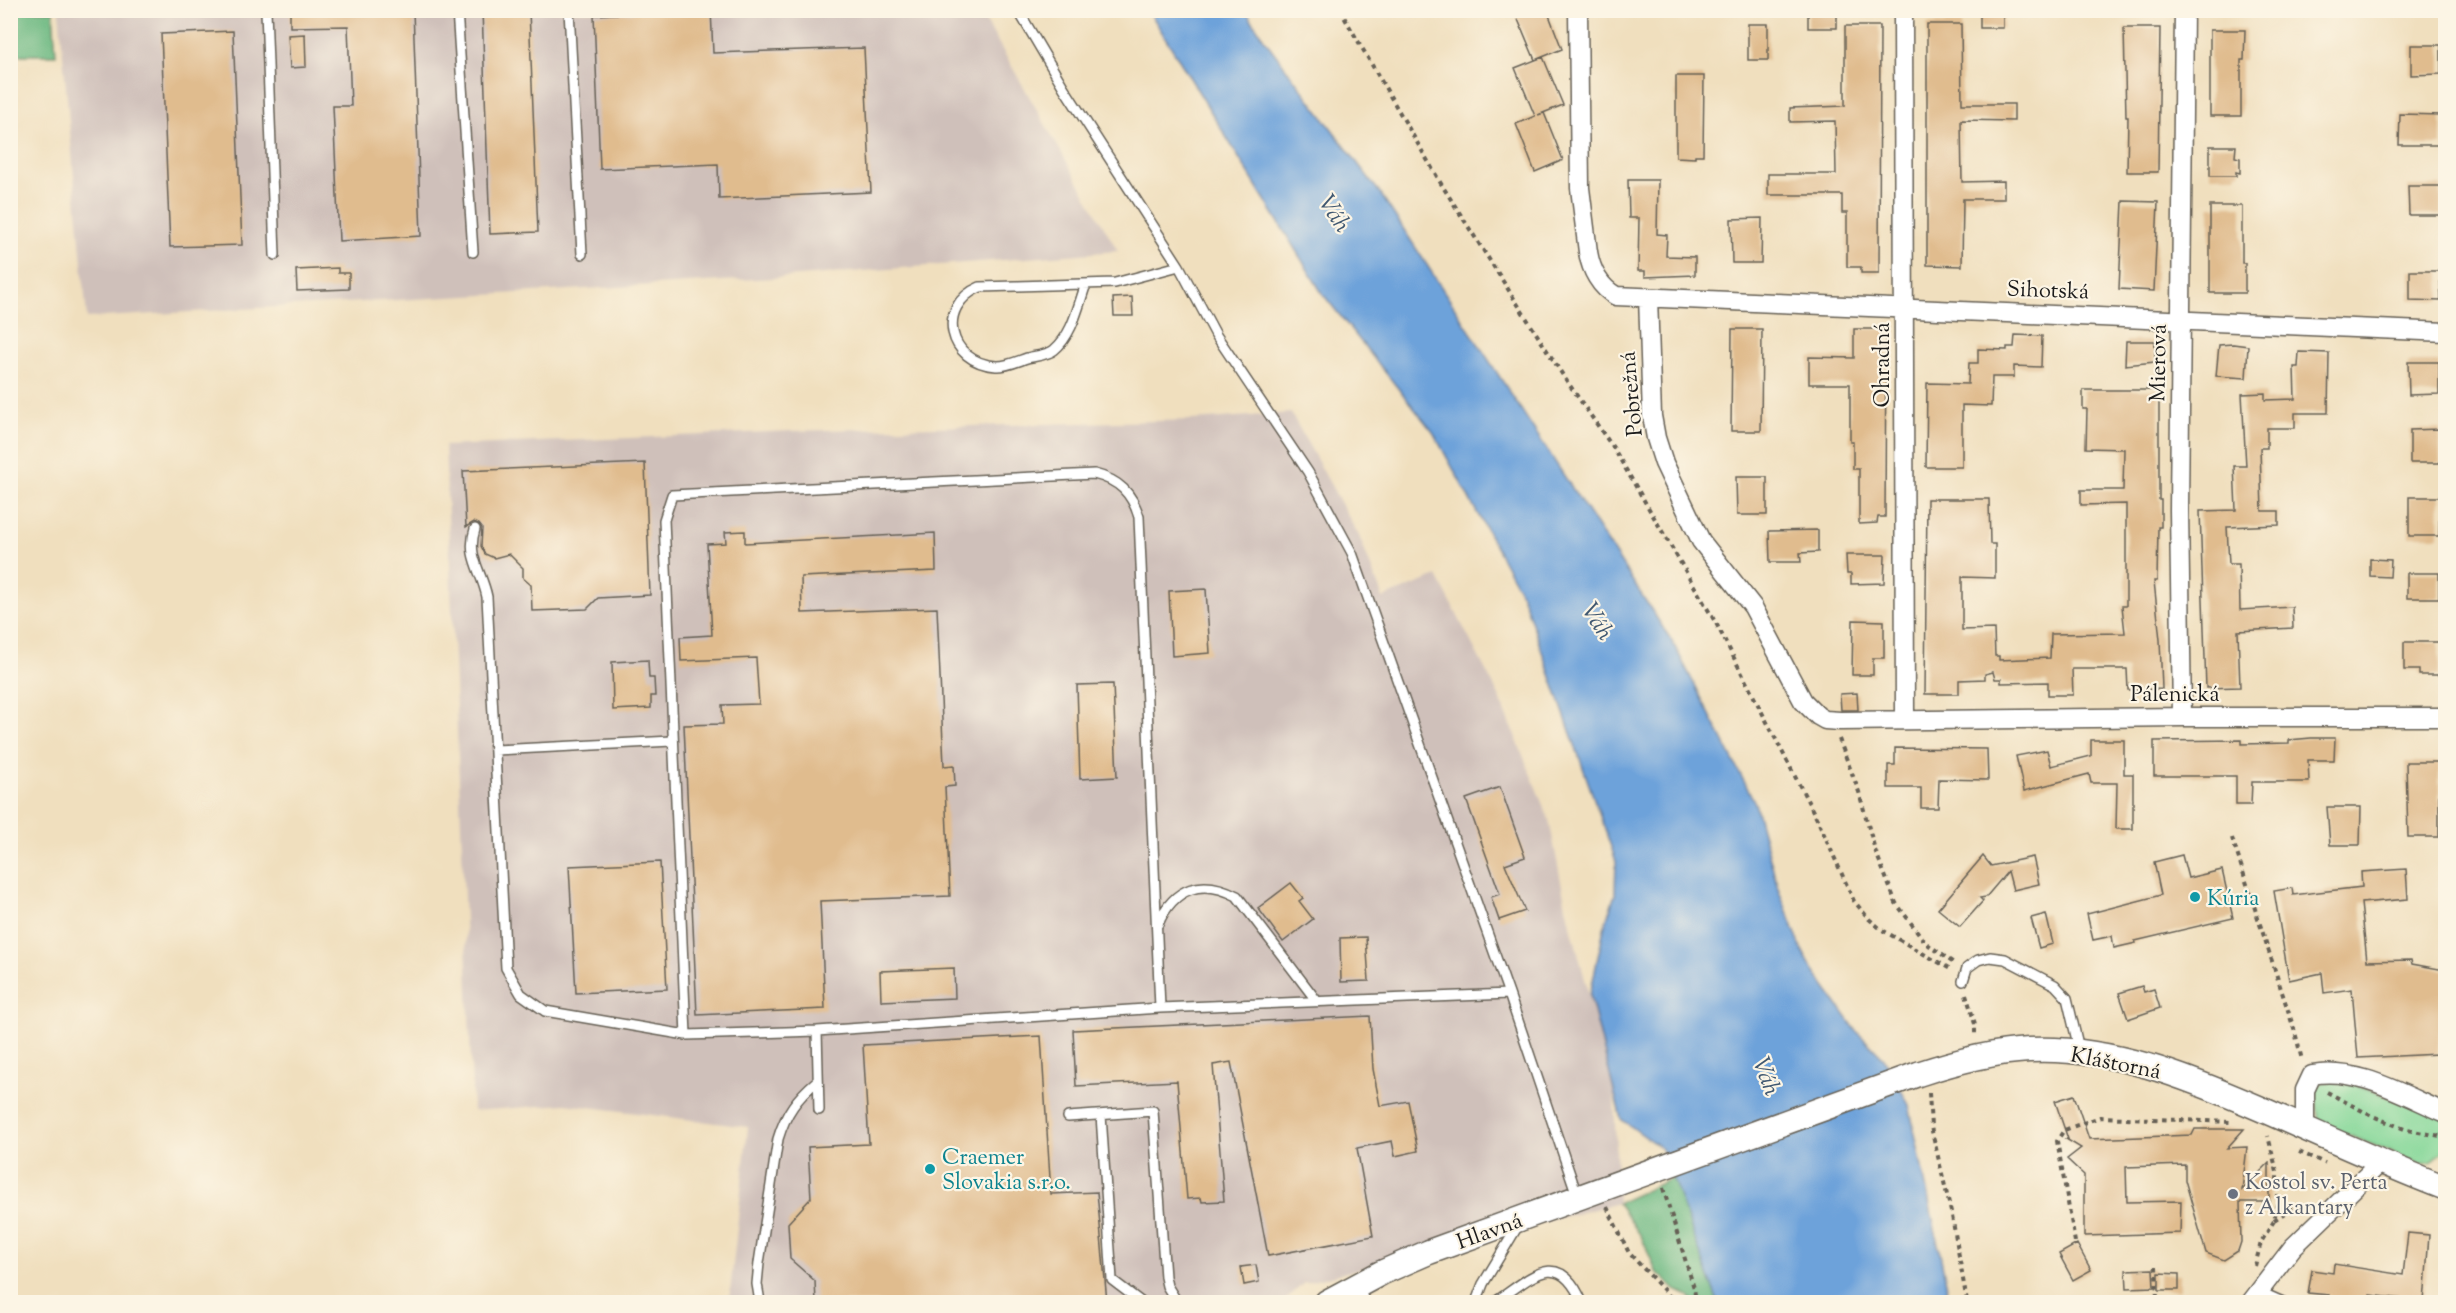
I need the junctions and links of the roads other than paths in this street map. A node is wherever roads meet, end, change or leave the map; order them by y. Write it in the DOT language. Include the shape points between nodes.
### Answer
graph roads {
  1 [pos="266,10"];
  2 [pos="457,10"];
  3 [pos="569,10"];
  4 [pos="1018,10"];
  5 [pos="1578,10"];
  6 [pos="1903,10"];
  7 [pos="2184,10"];
  8 [pos="473,252"];
  9 [pos="582,254"];
  10 [pos="275,255"];
  11 [pos="1179,266"];
  12 [pos="1086,284"];
  13 [pos="1648,297"];
  14 [pos="1905,307"];
  15 [pos="2181,319"];
  16 [pos="2445,332"];
  17 [pos="475,529"];
  18 [pos="2182,717"];
  19 [pos="2445,717"];
  20 [pos="1905,720"];
  21 [pos="672,741"];
  22 [pos="495,750"];
  23 [pos="1157,927"];
  24 [pos="1964,977"];
  25 [pos="1509,994"];
  26 [pos="1316,1000"];
  27 [pos="1160,1008"];
  28 [pos="817,1031"];
  29 [pos="686,1035"];
  30 [pos="2079,1052"];
  31 [pos="818,1080"];
  32 [pos="819,1110"];
  33 [pos="2445,1113"];
  34 [pos="1101,1115"];
  35 [pos="1068,1117"];
  36 [pos="2301,1139"];
  37 [pos="2380,1163"];
  38 [pos="1657,1170"];
  39 [pos="2445,1188"];
  40 [pos="1589,1194"];
  41 [pos="1523,1217"];
  42 [pos="1361,1294"];
  43 [pos="2255,1297"];
  44 [pos="760,1302"];
  45 [pos="1141,1302"];
  46 [pos="1177,1302"];
  47 [pos="1327,1302"];
  48 [pos="1476,1302"];
  49 [pos="1496,1302"];
  50 [pos="1582,1302"];
  51 [pos="2283,1302"];
  1 -- 10 [label="lane"];
  2 -- 8 [label="lane"];
  3 -- 9 [label="lane"];
  4 -- 11 [label="lane"];
  5 -- 13 [label="street" via="1580,188 1589,260 1608,292"];
  6 -- 14 [label="street, Ohradná"];
  7 -- 15 [label="street, Mierová"];
  11 -- 12 [label="lane" via="1115,283"];
  11 -- 25 [label="lane" via="1216,335 1308,472 1352,553"];
  12 -- 12 [label="lane" via="1071,328 1053,351 997,366 969,357 956,342 953,313 974,289"];
  13 -- 14 [label="street, Sihotská"];
  13 -- 20 [label="street, Pobrežná" via="1653,422 1664,463 1701,541 1753,608 1803,701 1818,716 1832,721"];
  14 -- 15 [label="street, Sihotská"];
  14 -- 20 [label="street, Ohradná"];
  15 -- 16 [label="street, Sihotská"];
  15 -- 18 [label="street, Mierová"];
  17 -- 22 [label="lane" via="471,551 487,597"];
  18 -- 19 [label="street, Pálenická"];
  18 -- 20 [label="street, Pálenická"];
  21 -- 22 [label="lane"];
  21 -- 23 [label="lane" via="663,520 672,495 1094,474 1107,477 1128,492 1139,517"];
  21 -- 29 [label="lane"];
  22 -- 29 [label="lane" via="506,968 512,982 521,994 545,1011"];
  23 -- 26 [label="lane" via="1179,896 1192,889 1220,888 1237,896"];
  23 -- 27 [label="lane"];
  24 -- 30 [label="lane" via="1967,968 1978,960 1998,957 2055,985 2067,998"];
  25 -- 26 [label="lane"];
  25 -- 40 [label="lane"];
  26 -- 27 [label="lane"];
  27 -- 28 [label="lane"];
  28 -- 29 [label="lane"];
  28 -- 31 [label="lane"];
  30 -- 36 [label="street, Kláštorná" via="2126,1059 2201,1083"];
  30 -- 38 [label="street, Kláštorná" via="2027,1050 1974,1058"];
  31 -- 32 [label="lane"];
  31 -- 44 [label="lane" via="791,1106 778,1138 759,1263"];
  33 -- 36 [label="street" via="2361,1078 2328,1072 2312,1075 2305,1090"];
  34 -- 35 [label="lane"];
  34 -- 45 [label="lane" via="1112,1280"];
  34 -- 46 [label="lane" via="1153,1111 1167,1286"];
  36 -- 37 [label="street, Kláštorná"];
  37 -- 39 [label="street, Kláštorná"];
  37 -- 43 [label="street" via="2293,1248"];
  38 -- 40 [label="street, Hlavná"];
  40 -- 41 [label="street, Hlavná"];
  41 -- 42 [label="street, Hlavná" via="1429,1252"];
  41 -- 48 [label="lane"];
  42 -- 47 [label="street, Hlavná"];
  43 -- 51 [label="lane"];
  49 -- 50 [label="lane" via="1540,1271 1556,1271 1573,1285"];
}
